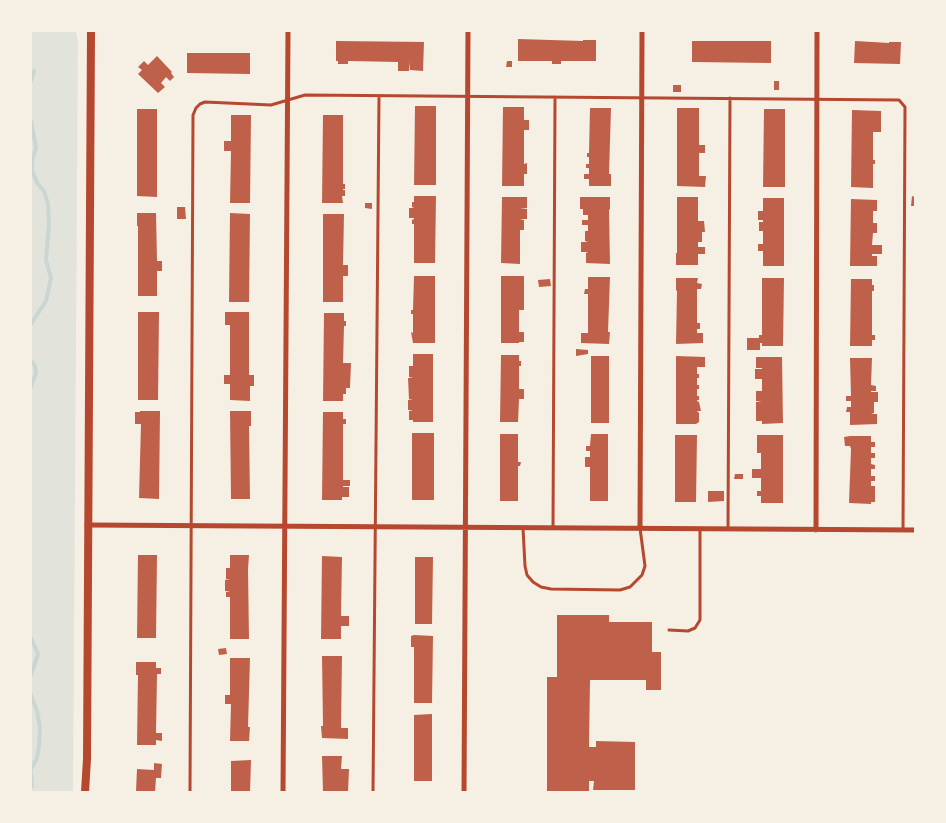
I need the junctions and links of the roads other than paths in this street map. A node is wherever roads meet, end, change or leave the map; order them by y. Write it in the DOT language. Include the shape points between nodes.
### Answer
graph roads {
  1 [pos="91,31"];
  2 [pos="288,31"];
  3 [pos="468,31"];
  4 [pos="642,31"];
  5 [pos="817,31"];
  6 [pos="469,95"];
  7 [pos="379,96"];
  8 [pos="555,97"];
  9 [pos="641,97"];
  10 [pos="730,98"];
  11 [pos="817,98"];
  12 [pos="288,100"];
  13 [pos="88,525"];
  14 [pos="192,526"];
  15 [pos="285,526"];
  16 [pos="375,527"];
  17 [pos="465,527"];
  18 [pos="524,528"];
  19 [pos="553,528"];
  20 [pos="640,528"];
  21 [pos="700,529"];
  22 [pos="728,529"];
  23 [pos="816,530"];
  24 [pos="904,530"];
  25 [pos="915,530"];
  26 [pos="669,630"];
  27 [pos="85,792"];
  28 [pos="190,792"];
  29 [pos="283,792"];
  30 [pos="373,792"];
  31 [pos="464,792"];
  1 -- 13 [label="street"];
  2 -- 12 [label="street"];
  3 -- 6 [label="street"];
  4 -- 9 [label="street"];
  5 -- 11 [label="street"];
  6 -- 7 [label="lane"];
  6 -- 8 [label="lane"];
  6 -- 17 [label="street"];
  7 -- 12 [label="lane" via="305,95"];
  7 -- 16 [label="lane"];
  8 -- 9 [label="lane"];
  8 -- 19 [label="lane"];
  9 -- 10 [label="lane"];
  9 -- 20 [label="street"];
  10 -- 11 [label="lane"];
  10 -- 22 [label="lane"];
  11 -- 23 [label="street"];
  11 -- 24 [label="lane" via="894,98 905,108"];
  12 -- 14 [label="lane" via="271,105 205,102 196,108 194,115"];
  12 -- 15 [label="street"];
  13 -- 14 [label="street"];
  13 -- 27 [label="street"];
  14 -- 15 [label="street"];
  14 -- 28 [label="lane"];
  15 -- 16 [label="street"];
  15 -- 29 [label="street"];
  16 -- 17 [label="street"];
  16 -- 30 [label="lane"];
  17 -- 18 [label="street"];
  17 -- 31 [label="street"];
  18 -- 19 [label="street"];
  18 -- 20 [label="lane" via="527,575 533,582 551,589 620,590 637,581 645,566"];
  19 -- 20 [label="street"];
  20 -- 21 [label="street"];
  21 -- 22 [label="street"];
  21 -- 26 [label="lane" via="700,620 695,628 688,631"];
  22 -- 23 [label="street"];
  23 -- 24 [label="street"];
  24 -- 25 [label="street"];
}
